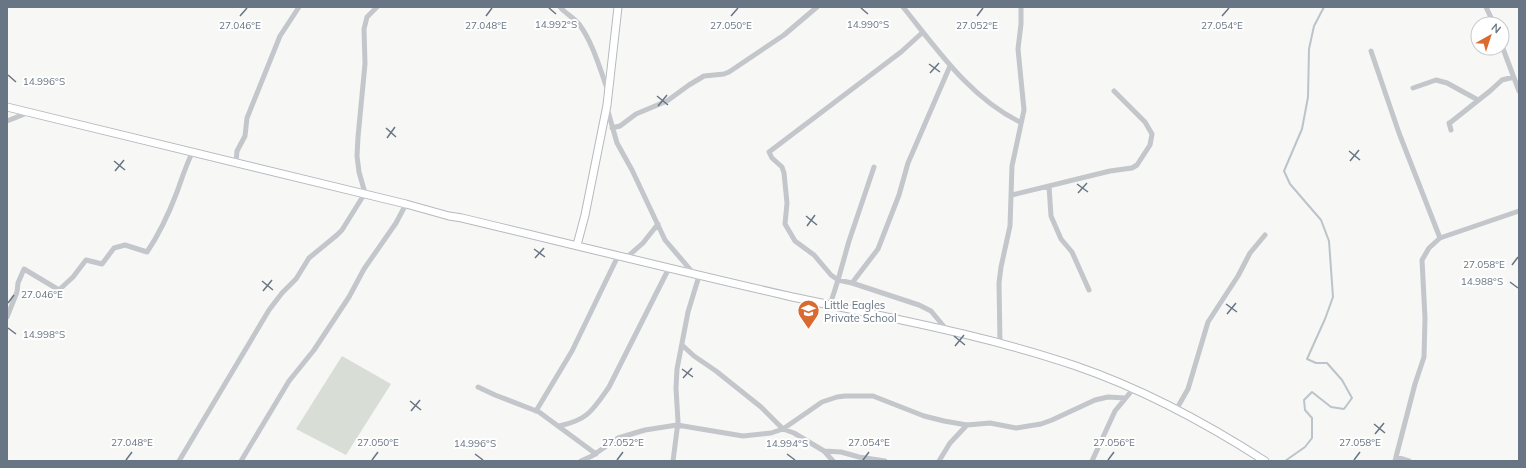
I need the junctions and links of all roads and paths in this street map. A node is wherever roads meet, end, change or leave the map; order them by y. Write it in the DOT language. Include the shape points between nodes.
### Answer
graph roads {
  1 [pos="299,7"];
  2 [pos="377,7"];
  3 [pos="554,7"];
  4 [pos="618,7"];
  5 [pos="817,7"];
  6 [pos="903,7"];
  7 [pos="1021,7"];
  8 [pos="560,8"];
  9 [pos="923,32"];
  10 [pos="1371,51"];
  11 [pos="1506,56"];
  12 [pos="950,66"];
  13 [pos="1514,77"];
  14 [pos="1413,88"];
  15 [pos="1114,91"];
  16 [pos="1519,91"];
  17 [pos="608,93"];
  18 [pos="1478,100"];
  19 [pos="606,105"];
  20 [pos="7,107"];
  21 [pos="27,112"];
  22 [pos="7,121"];
  23 [pos="1020,122"];
  24 [pos="612,128"];
  25 [pos="1451,130"];
  26 [pos="192,151"];
  27 [pos="236,162"];
  28 [pos="874,167"];
  29 [pos="1049,186"];
  30 [pos="365,194"];
  31 [pos="1012,195"];
  32 [pos="406,204"];
  33 [pos="1519,211"];
  34 [pos="658,224"];
  35 [pos="1265,235"];
  36 [pos="1440,238"];
  37 [pos="577,245"];
  38 [pos="618,256"];
  39 [pos="626,258"];
  40 [pos="669,268"];
  41 [pos="697,275"];
  42 [pos="838,280"];
  43 [pos="852,283"];
  44 [pos="1089,290"];
  45 [pos="830,305"];
  46 [pos="7,317"];
  47 [pos="946,329"];
  48 [pos="1000,343"];
  49 [pos="682,345"];
  50 [pos="478,387"];
  51 [pos="1134,388"];
  52 [pos="1125,398"];
  53 [pos="1176,410"];
  54 [pos="536,411"];
  55 [pos="677,425"];
  56 [pos="967,425"];
  57 [pos="559,426"];
  58 [pos="783,429"];
  59 [pos="824,451"];
  60 [pos="596,454"];
  61 [pos="1395,459"];
  62 [pos="179,461"];
  63 [pos="241,461"];
  64 [pos="581,461"];
  65 [pos="673,461"];
  66 [pos="833,461"];
  67 [pos="885,461"];
  68 [pos="939,461"];
  69 [pos="1092,461"];
  70 [pos="1265,461"];
  71 [pos="1409,461"];
  1 -- 27 [label="street" via="280,36 248,118"];
  2 -- 30 [label="street" via="367,18 364,29 365,64 357,156"];
  3 -- 8 [label="street"];
  4 -- 17 [label="street"];
  5 -- 24 [label="street" via="784,35 729,72 704,76 667,101"];
  6 -- 9 [label="street"];
  7 -- 23 [label="street" via="1018,49 1024,110"];
  8 -- 17 [label="street" via="578,24 588,38"];
  9 -- 12 [label="street"];
  9 -- 42 [label="street" via="901,52 769,152 784,173 787,204 785,224 795,241 814,255"];
  10 -- 36 [label="street" via="1399,133"];
  11 -- 13 [label="street"];
  12 -- 23 [label="street" via="991,104"];
  12 -- 43 [label="street" via="908,163 899,195 878,249"];
  13 -- 16 [label="street"];
  13 -- 18 [label="street" via="1502,80"];
  14 -- 18 [label="street" via="1436,80"];
  15 -- 29 [label="street" via="1149,127 1152,134 1150,145 1137,165"];
  17 -- 19 [label="street"];
  18 -- 25 [label="street" via="1451,122"];
  19 -- 24 [label="street"];
  19 -- 37 [label="street"];
  20 -- 21 [label="street"];
  21 -- 22 [label="street"];
  21 -- 26 [label="street"];
  23 -- 31 [label="street" via="1012,166"];
  24 -- 34 [label="street"];
  26 -- 27 [label="street"];
  26 -- 46 [label="street" via="166,220 148,252 125,246 114,248 102,264 86,260 59,290 24,269"];
  27 -- 30 [label="street"];
  28 -- 42 [label="street"];
  29 -- 31 [label="street"];
  29 -- 44 [label="street" via="1051,216 1061,239 1072,252"];
  30 -- 32 [label="street"];
  30 -- 62 [label="street" via="342,230 309,258 296,279 273,304"];
  31 -- 48 [label="street" via="1010,226 999,283"];
  32 -- 37 [label="street"];
  32 -- 63 [label="street" via="314,350 289,381"];
  33 -- 36 [label="street"];
  34 -- 39 [label="street" via="649,237"];
  34 -- 41 [label="street" via="665,240"];
  35 -- 53 [label="street" via="1250,253 1208,322 1188,389"];
  36 -- 61 [label="street" via="1429,248 1422,260 1424,357 1414,384"];
  37 -- 38 [label="street"];
  38 -- 39 [label="street"];
  38 -- 54 [label="street" via="575,345"];
  39 -- 40 [label="street"];
  40 -- 41 [label="street"];
  40 -- 57 [label="street" via="609,387 587,416"];
  41 -- 45 [label="street"];
  41 -- 49 [label="street"];
  42 -- 43 [label="street"];
  42 -- 45 [label="street"];
  43 -- 47 [label="street" via="932,311"];
  45 -- 47 [label="street"];
  47 -- 48 [label="street"];
  48 -- 51 [label="street" via="1076,366"];
  49 -- 55 [label="street" via="677,370"];
  49 -- 58 [label="street" via="761,408"];
  50 -- 54 [label="street"];
  51 -- 52 [label="street"];
  51 -- 53 [label="street"];
  52 -- 56 [label="street" via="1108,397 1095,400 1041,424 1016,428 990,423"];
  52 -- 69 [label="street" via="1109,424"];
  53 -- 70 [label="street"];
  54 -- 57 [label="street"];
  55 -- 58 [label="street" via="743,436"];
  55 -- 60 [label="street" via="629,434 610,443"];
  55 -- 65 [label="street"];
  56 -- 58 [label="street" via="924,416 876,396 866,395 837,397 822,402"];
  56 -- 68 [label="street" via="950,443"];
  57 -- 60 [label="street"];
  58 -- 59 [label="street"];
  59 -- 66 [label="street"];
  59 -- 67 [label="street"];
  60 -- 64 [label="street"];
  61 -- 71 [label="street"];
}
